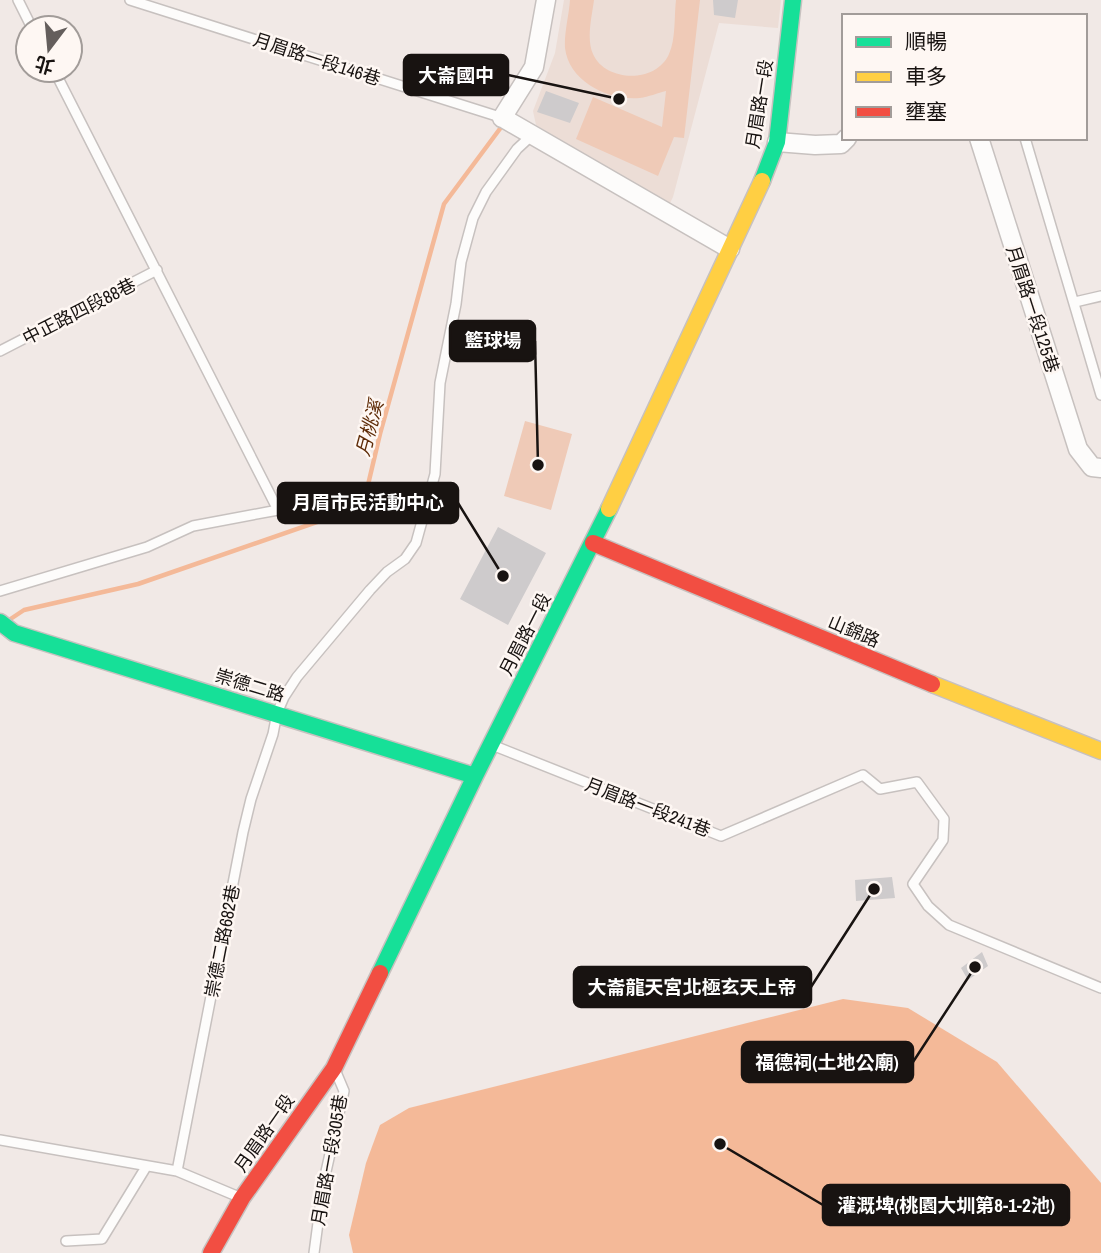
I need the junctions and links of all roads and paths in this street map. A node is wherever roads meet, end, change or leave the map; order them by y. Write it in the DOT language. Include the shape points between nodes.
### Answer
graph roads {
  1 [pos="130,0"];
  2 [pos="547,0"];
  3 [pos="793,0"];
  4 [pos="61,84"];
  5 [pos="503,118"];
  6 [pos="527,134"];
  7 [pos="845,140"];
  8 [pos="980,140"];
  9 [pos="1026,140"];
  10 [pos="777,142"];
  11 [pos="730,249"];
  12 [pos="158,270"];
  13 [pos="1101,296"];
  14 [pos="1075,302"];
  15 [pos="0,351"];
  16 [pos="1101,395"];
  17 [pos="1101,468"];
  18 [pos="593,543"];
  19 [pos="0,591"];
  20 [pos="0,622"];
  21 [pos="277,713"];
  22 [pos="491,745"];
  23 [pos="1101,751"];
  24 [pos="475,776"];
  25 [pos="1101,988"];
  26 [pos="334,1068"];
  27 [pos="0,1140"];
  28 [pos="146,1167"];
  29 [pos="177,1171"];
  30 [pos="242,1198"];
  31 [pos="66,1241"];
  32 [pos="211,1253"];
  33 [pos="314,1253"];
  1 -- 5 [label="lane, 月眉路一段146巷"];
  2 -- 5 [label="street" via="534,66"];
  3 -- 10 [label="street, 月眉路一段"];
  4 -- 12 [label="lane"];
  5 -- 6 [label="street"];
  6 -- 11 [label="street"];
  6 -- 21 [label="lane, 崇德二路682巷" via="486,192 461,262 440,383 435,474 416,542 297,677"];
  7 -- 10 [label="street" via="815,145"];
  8 -- 17 [label="street, 月眉路一段125巷" via="1077,449 1092,467"];
  9 -- 14 [label="lane"];
  10 -- 11 [label="street, 月眉路一段"];
  11 -- 18 [label="street, 月眉路一段"];
  12 -- 15 [label="lane, 中正路四段88巷"];
  12 -- 19 [label="lane" via="278,510 192,526 147,547"];
  13 -- 14 [label="lane"];
  14 -- 16 [label="lane"];
  18 -- 22 [label="street, 月眉路一段"];
  18 -- 23 [label="street, 山錦路"];
  20 -- 21 [label="street, 崇德二路" via="14,633"];
  21 -- 24 [label="street, 崇德二路"];
  21 -- 29 [label="lane, 崇德二路682巷" via="243,832"];
  22 -- 24 [label="street, 月眉路一段"];
  22 -- 25 [label="lane, 月眉路一段241巷" via="721,836 863,775 880,789 917,782 944,819 943,840 913,884 928,906 949,925"];
  24 -- 26 [label="street, 月眉路一段"];
  26 -- 30 [label="street, 月眉路一段"];
  26 -- 33 [label="lane, 月眉路一段305巷" via="344,1091 323,1185"];
  27 -- 28 [label="lane"];
  28 -- 29 [label="lane"];
  28 -- 31 [label="lane" via="102,1239"];
  29 -- 30 [label="lane"];
  30 -- 32 [label="street, 月眉路一段"];
}
